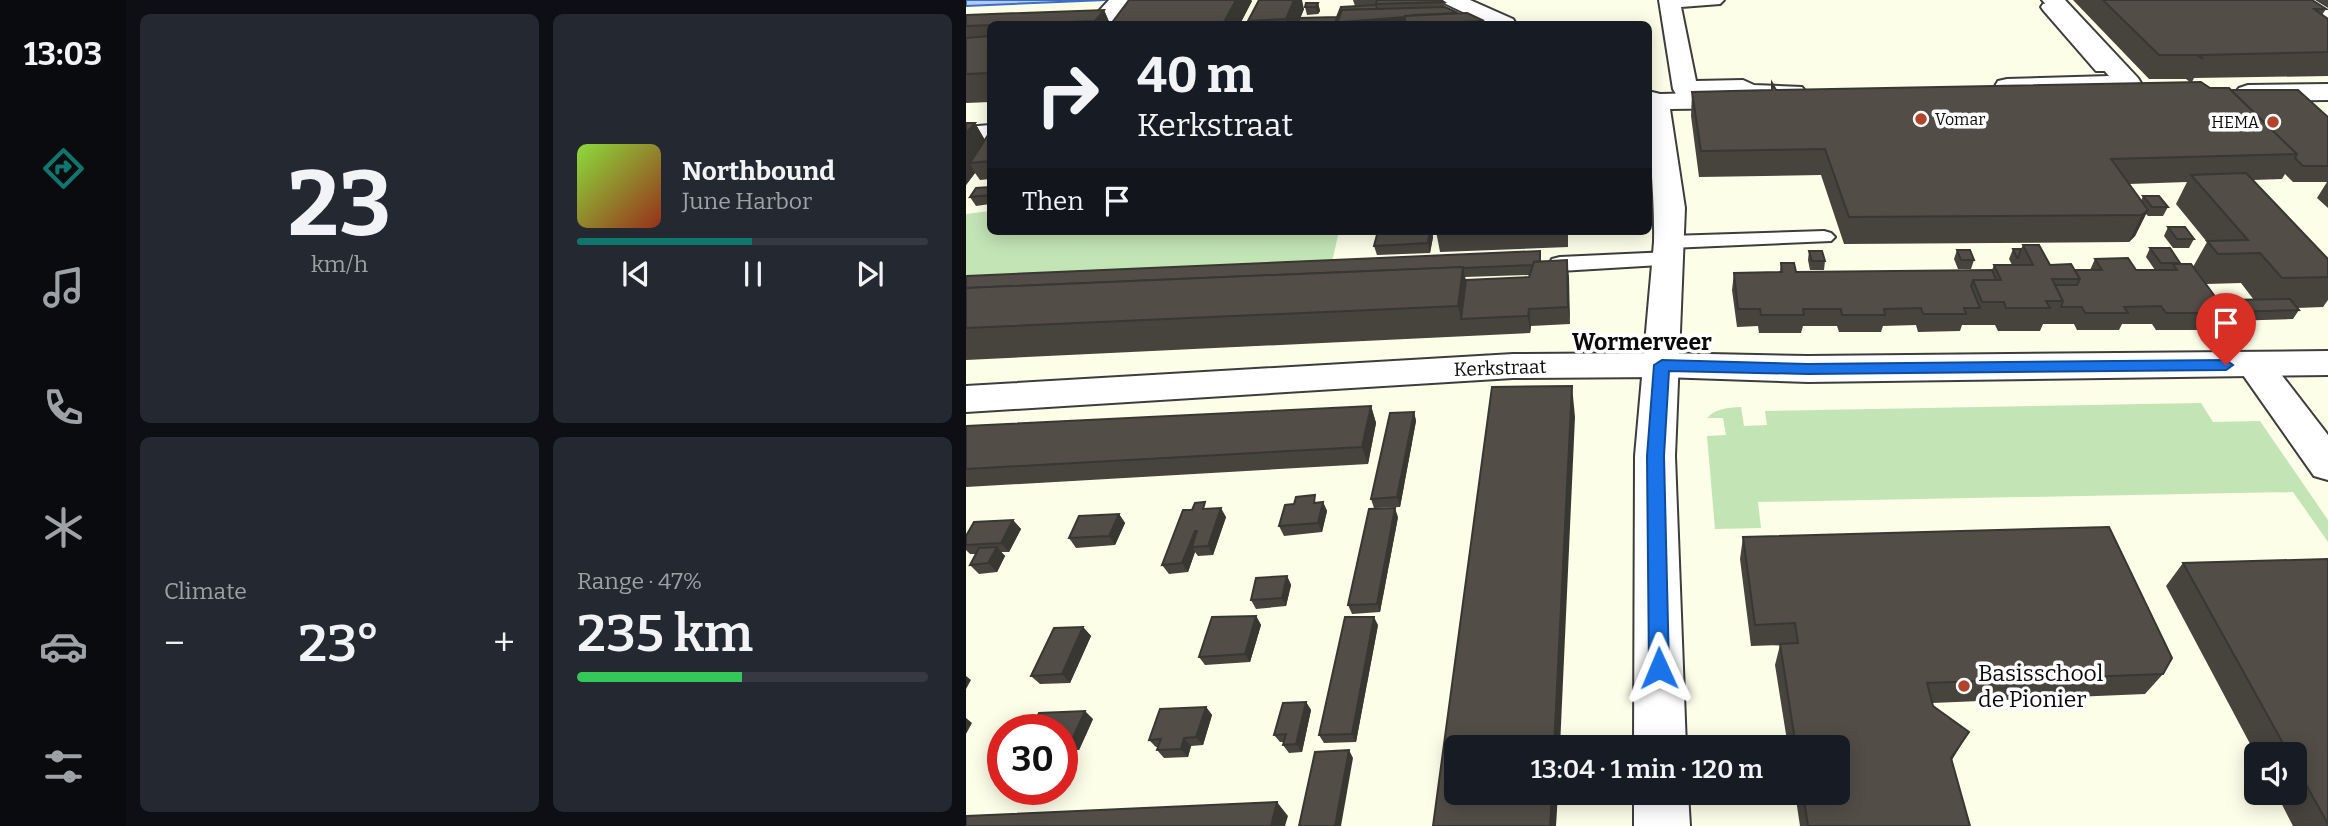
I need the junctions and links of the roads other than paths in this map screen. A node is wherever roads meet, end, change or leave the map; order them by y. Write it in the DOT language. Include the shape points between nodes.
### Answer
graph roads {
  1 [pos="1453,0"];
  2 [pos="1713,0"];
  3 [pos="2300,0"];
  4 [pos="1116,3"];
  5 [pos="2050,3"];
  6 [pos="2328,18"];
  7 [pos="1101,21"];
  8 [pos="1498,21"];
  9 [pos="1983,91"];
  10 [pos="2328,92"];
  11 [pos="2226,93"];
  12 [pos="1652,100"];
  13 [pos="987,133"];
  14 [pos="966,135"];
  15 [pos="1824,237"];
  16 [pos="1669,251"];
  17 [pos="1560,264"];
  18 [pos="2328,363"];
  19 [pos="1662,365"];
  20 [pos="2254,365"];
  21 [pos="966,399"];
  22 [pos="2328,464"];
  23 [pos="1660,735"];
  24 [pos="1661,805"];
  25 [pos="1662,826"];
  1 -- 8 [label="street"];
  2 -- 12 [label="street" via="1669,1 1685,89 1743,87 1745,93 1818,95"];
  3 -- 6 [label="street"];
  4 -- 7 [label="street"];
  5 -- 9 [label="street" via="2129,83 2130,90"];
  10 -- 11 [label="street"];
  12 -- 16 [label="street" via="1670,208"];
  13 -- 14 [label="street"];
  15 -- 16 [label="lane"];
  16 -- 17 [label="lane"];
  16 -- 19 [label="street"];
  18 -- 20 [label="street, Kerkstraat"];
  19 -- 20 [label="street, Kerkstraat" via="1808,369"];
  19 -- 21 [label="street, Kerkstraat" via="1513,366"];
  19 -- 23 [label="street" via="1656,456"];
  20 -- 22 [label="street"];
  24 -- 25 [label="street"];
}
